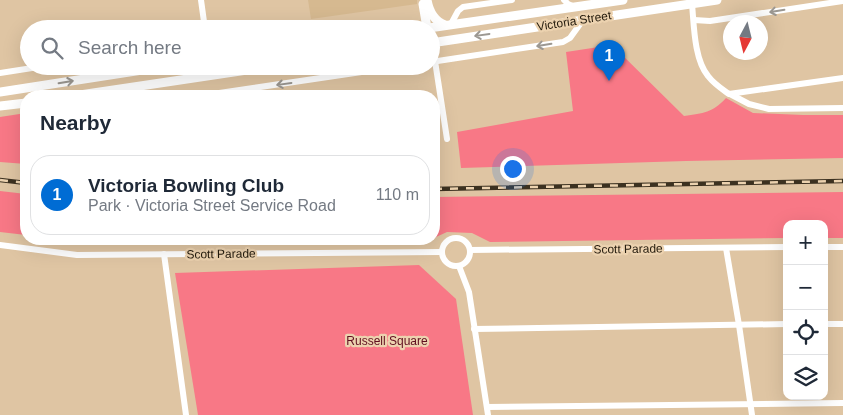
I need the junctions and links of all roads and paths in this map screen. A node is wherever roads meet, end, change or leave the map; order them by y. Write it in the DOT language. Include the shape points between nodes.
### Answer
graph roads {
  1 [pos="202,0"];
  2 [pos="423,0"];
  3 [pos="427,0"];
  4 [pos="512,0"];
  5 [pos="564,0"];
  6 [pos="623,0"];
  7 [pos="642,0"];
  8 [pos="717,0"];
  9 [pos="843,1"];
  10 [pos="692,4"];
  11 [pos="575,7"];
  12 [pos="644,11"];
  13 [pos="204,20"];
  14 [pos="426,20"];
  15 [pos="436,20"];
  16 [pos="582,20"];
  17 [pos="694,20"];
  18 [pos="440,23"];
  19 [pos="448,25"];
  20 [pos="440,27"];
  21 [pos="442,41"];
  22 [pos="440,61"];
  23 [pos="20,70"];
  24 [pos="0,73"];
  25 [pos="112,75"];
  26 [pos="219,75"];
  27 [pos="341,75"];
  28 [pos="435,75"];
  29 [pos="100,77"];
  30 [pos="843,78"];
  31 [pos="103,90"];
  32 [pos="128,90"];
  33 [pos="240,90"];
  34 [pos="438,90"];
  35 [pos="0,92"];
  36 [pos="730,94"];
  37 [pos="440,103"];
  38 [pos="20,104"];
  39 [pos="0,106"];
  40 [pos="843,108"];
  41 [pos="446,139"];
  42 [pos="0,245"];
  43 [pos="783,247"];
  44 [pos="828,247"];
  45 [pos="843,247"];
  46 [pos="726,248"];
  47 [pos="470,250"];
  48 [pos="442,252"];
  49 [pos="164,254"];
  50 [pos="459,266"];
  51 [pos="783,324"];
  52 [pos="828,324"];
  53 [pos="843,324"];
  54 [pos="739,325"];
  55 [pos="474,329"];
  56 [pos="843,402"];
  57 [pos="751,404"];
  58 [pos="487,407"];
  59 [pos="186,415"];
  60 [pos="488,415"];
  61 [pos="752,415"];
  1 -- 13 [label="street"];
  2 -- 14 [label="main road"];
  3 -- 15 [label="main road"];
  4 -- 19 [label="street" via="463,7"];
  5 -- 11 [label="street"];
  6 -- 11 [label="main road, Victoria Street"];
  7 -- 12 [label="main road"];
  8 -- 10 [label="main road, Victoria Street"];
  9 -- 17 [label="street, one-way" via="710,21"];
  10 -- 12 [label="main road, Victoria Street"];
  10 -- 17 [label="street"];
  11 -- 19 [label="main road, Victoria Street"];
  12 -- 16 [label="main road, Victoria Street"];
  16 -- 21 [label="main road, Victoria Street, one-way"];
  16 -- 22 [label="street, one-way" via="570,38 563,42"];
  17 -- 36 [label="street" via="698,54 704,69 713,82"];
  18 -- 19 [label="main road"];
  19 -- 20 [label="main road, Victoria Street"];
  23 -- 24 [label="street"];
  25 -- 29 [label="main road"];
  26 -- 32 [label="main road"];
  27 -- 33 [label="street, one-way"];
  28 -- 34 [label="street"];
  29 -- 31 [label="main road"];
  35 -- 29 [label="main road, one-way"];
  30 -- 36 [label="street"];
  36 -- 40 [label="street" via="749,104 770,108"];
  37 -- 41 [label="street"];
  38 -- 39 [label="main road"];
  42 -- 49 [label="street, Scott Parade" via="78,254"];
  43 -- 46 [label="street, Scott Parade"];
  44 -- 45 [label="street"];
  46 -- 47 [label="street, Scott Parade"];
  46 -- 54 [label="street"];
  47 -- 48 [label="street" via="460,238 452,238 445,243"];
  47 -- 50 [label="street" via="466,262"];
  48 -- 49 [label="street, Scott Parade"];
  48 -- 50 [label="street" via="447,263"];
  49 -- 59 [label="street"];
  50 -- 55 [label="street" via="469,292"];
  51 -- 54 [label="street"];
  52 -- 53 [label="street"];
  54 -- 55 [label="street"];
  54 -- 57 [label="street"];
  55 -- 58 [label="street"];
  56 -- 57 [label="street"];
  57 -- 58 [label="street"];
  57 -- 61 [label="street"];
  58 -- 60 [label="street"];
}
